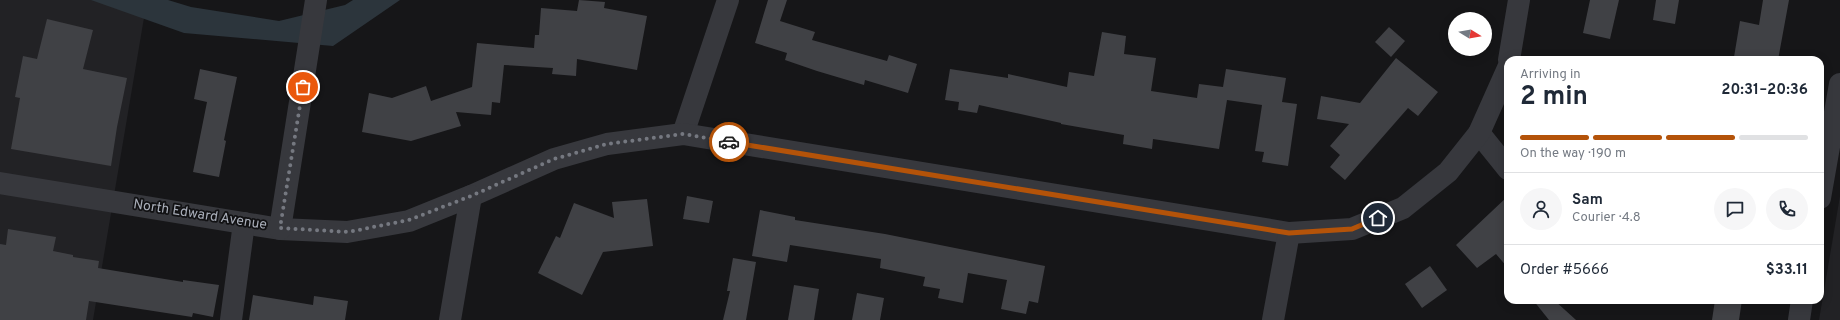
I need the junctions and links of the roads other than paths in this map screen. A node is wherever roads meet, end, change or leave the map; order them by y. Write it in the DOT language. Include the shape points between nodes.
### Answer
graph roads {
  1 [pos="316,0"];
  2 [pos="728,0"];
  3 [pos="1519,0"];
  4 [pos="1510,56"];
  5 [pos="1504,77"];
  6 [pos="1840,84"];
  7 [pos="1479,133"];
  8 [pos="683,134"];
  9 [pos="1504,164"];
  10 [pos="1824,175"];
  11 [pos="0,183"];
  12 [pos="471,196"];
  13 [pos="244,223"];
  14 [pos="280,228"];
  15 [pos="1289,233"];
  16 [pos="1801,304"];
  17 [pos="231,320"];
  18 [pos="450,320"];
  19 [pos="1273,320"];
  20 [pos="1798,320"];
  1 -- 14 [label="street"];
  2 -- 8 [label="street"];
  3 -- 4 [label="street"];
  5 -- 7 [label="street, North Edward Avenue"];
  6 -- 10 [label="street"];
  7 -- 9 [label="street"];
  7 -- 15 [label="street, North Edward Avenue" via="1448,172 1403,208 1352,229"];
  8 -- 12 [label="street, North Edward Avenue" via="607,144 554,159"];
  8 -- 15 [label="street, North Edward Avenue"];
  11 -- 13 [label="street, North Edward Avenue"];
  12 -- 14 [label="street, North Edward Avenue" via="409,220 348,232"];
  12 -- 18 [label="street"];
  13 -- 14 [label="street, North Edward Avenue"];
  13 -- 17 [label="street"];
  15 -- 19 [label="street"];
  16 -- 20 [label="street"];
}
